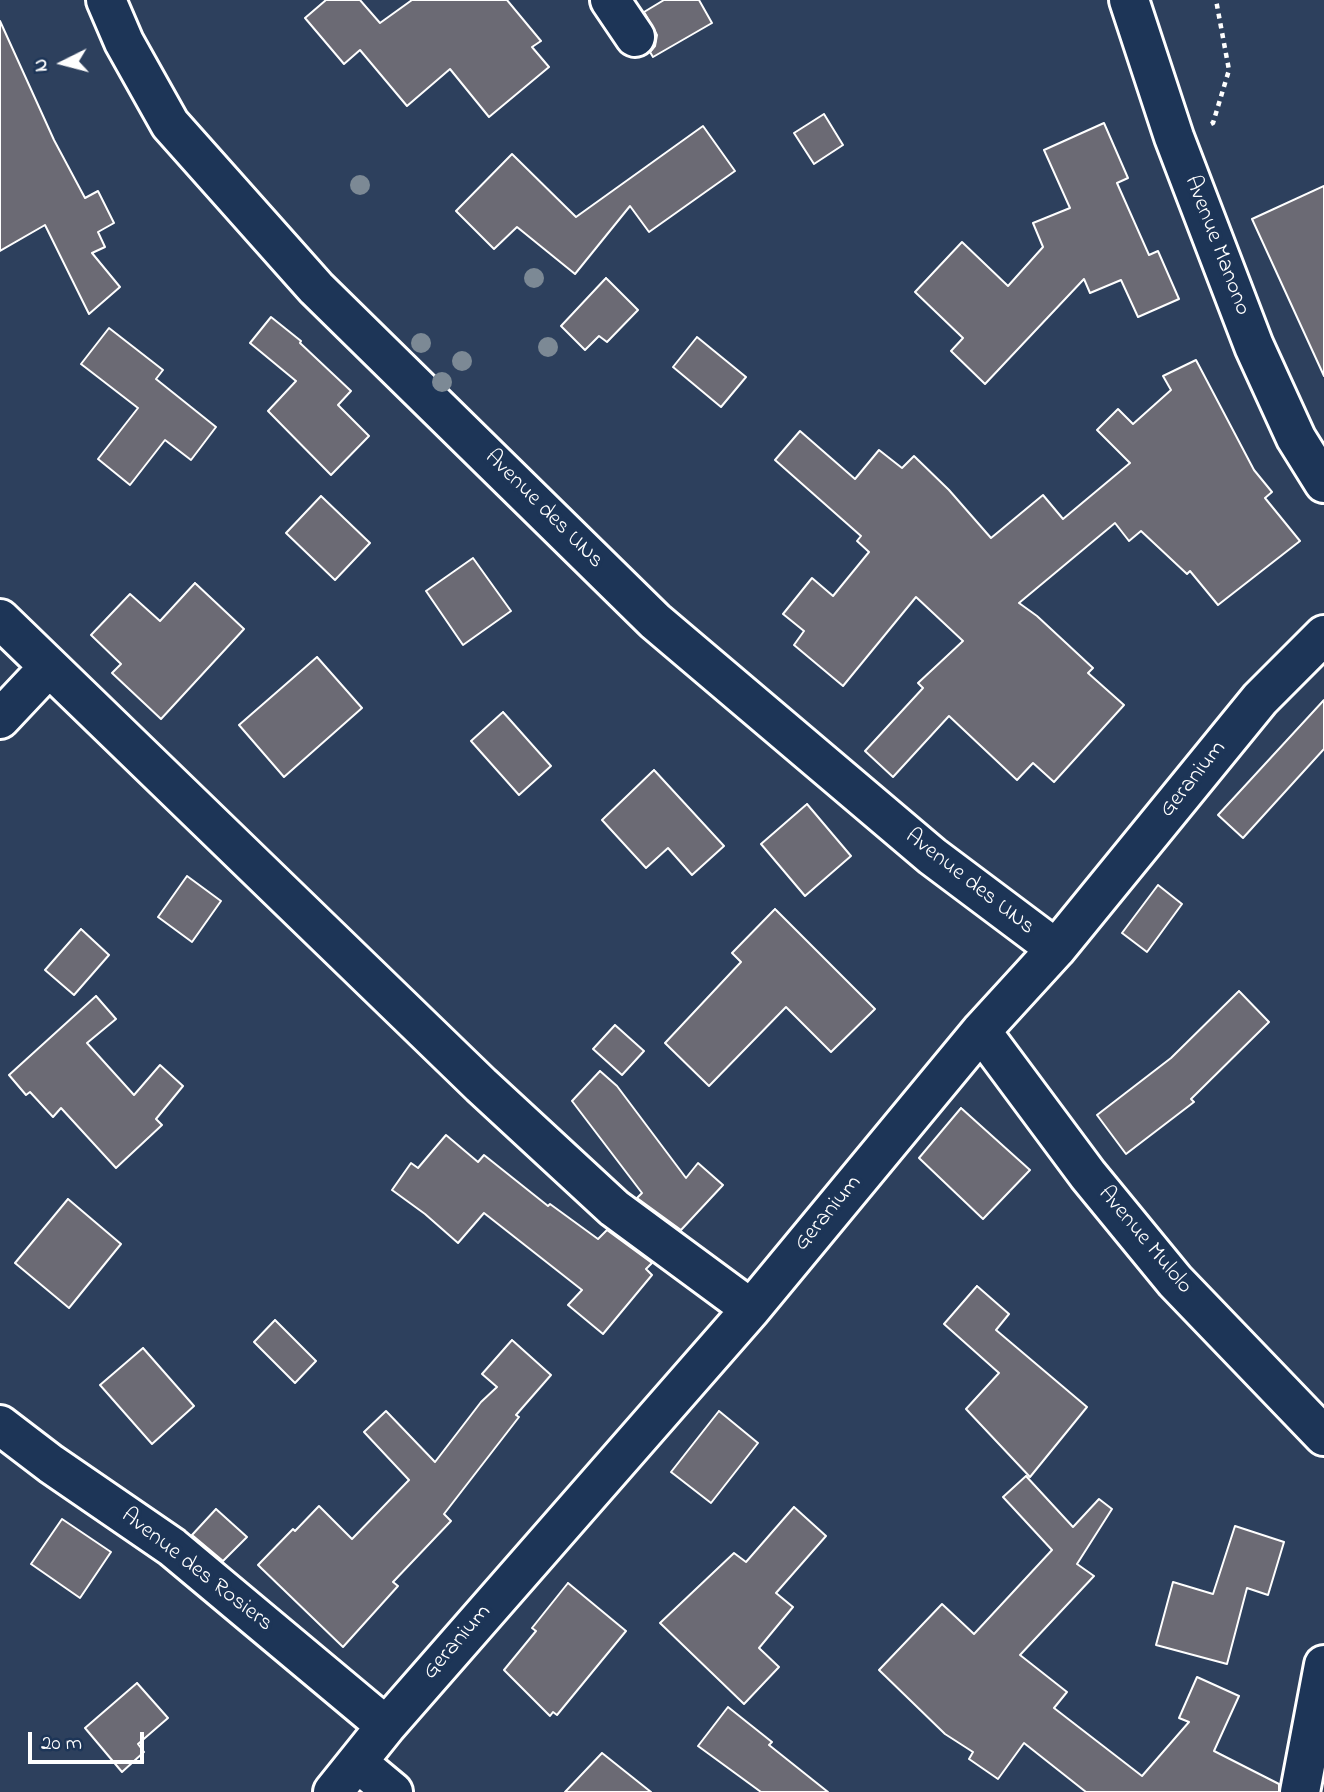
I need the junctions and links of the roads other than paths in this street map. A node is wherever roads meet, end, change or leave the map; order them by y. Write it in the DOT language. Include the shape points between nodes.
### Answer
graph roads {
  1 [pos="106,0"];
  2 [pos="610,0"];
  3 [pos="1129,0"];
  4 [pos="635,37"];
  5 [pos="1324,483"];
  6 [pos="0,619"];
  7 [pos="1324,635"];
  8 [pos="48,668"];
  9 [pos="0,719"];
  10 [pos="1056,949"];
  11 [pos="981,1031"];
  12 [pos="751,1309"];
  13 [pos="0,1425"];
  14 [pos="1324,1436"];
  15 [pos="1324,1665"];
  16 [pos="386,1726"];
  17 [pos="357,1762"];
  18 [pos="333,1792"];
  19 [pos="393,1792"];
  20 [pos="1300,1792"];
  1 -- 10 [label="street, Avenue des UNs" via="170,124 316,288 655,621 932,856"];
  2 -- 4 [label="street"];
  3 -- 5 [label="street, Avenue Manono" via="1174,137 1254,346 1296,438"];
  6 -- 8 [label="street"];
  7 -- 10 [label="street, Geranium" via="1260,699"];
  8 -- 9 [label="street"];
  8 -- 12 [label="street" via="614,1208"];
  10 -- 11 [label="street, Geranium"];
  11 -- 12 [label="street, Geranium"];
  11 -- 14 [label="street, Avenue Mulolo" via="1088,1175 1175,1281"];
  12 -- 16 [label="street, Geranium"];
  13 -- 16 [label="street, Avenue des Rosiers" via="183,1556"];
  15 -- 20 [label="street"];
  16 -- 17 [label="street, Geranium"];
  17 -- 18 [label="street, Geranium"];
  17 -- 19 [label="street"];
}
